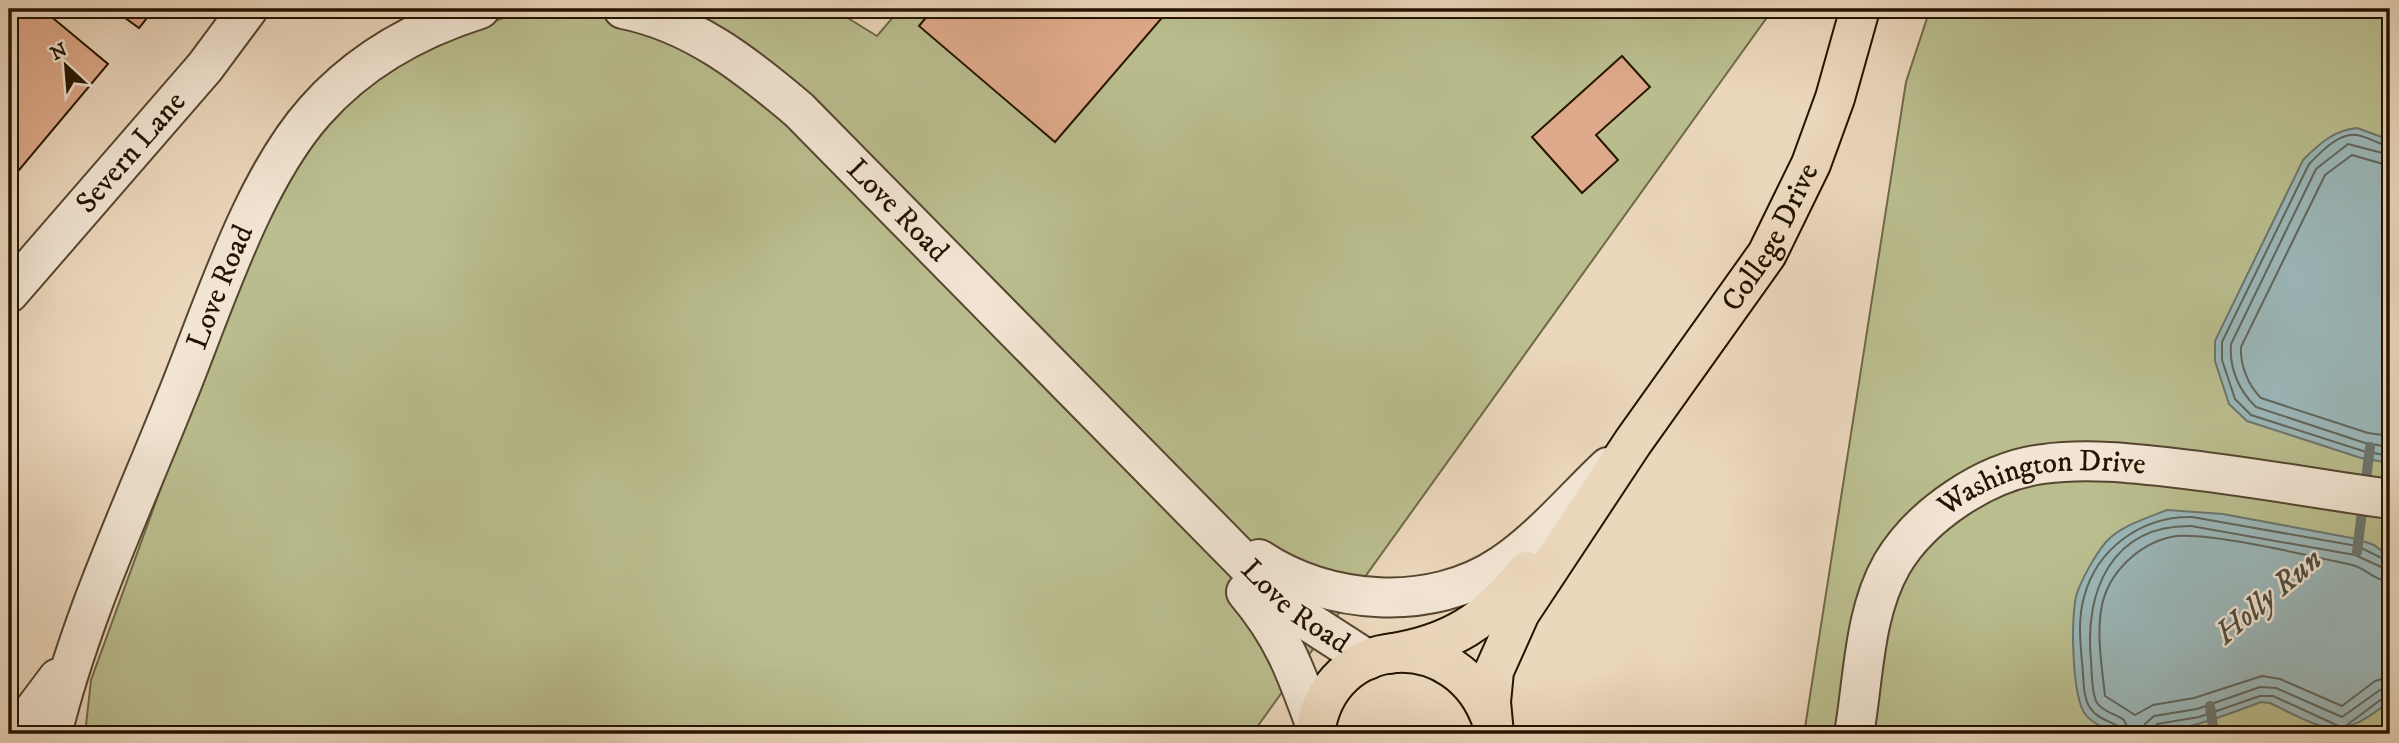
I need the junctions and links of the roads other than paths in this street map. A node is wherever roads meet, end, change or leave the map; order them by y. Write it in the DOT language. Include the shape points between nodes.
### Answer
graph roads {
  1 [pos="248,9"];
  2 [pos="480,9"];
  3 [pos="623,9"];
  4 [pos="1860,9"];
  5 [pos="9,293"];
  6 [pos="1633,442"];
  7 [pos="1139,459"];
  8 [pos="2388,499"];
  9 [pos="73,656"];
  10 [pos="1378,657"];
  11 [pos="1315,731"];
  12 [pos="16,734"];
  13 [pos="52,734"];
  14 [pos="1494,734"];
  15 [pos="1854,734"];
  1 -- 5 [label="street, Severn Lane" via="205,67"];
  2 -- 9 [label="street, Love Road" via="396,43 339,87 296,135 248,220"];
  3 -- 7 [label="street, Love Road" via="663,20 712,42 799,110"];
  4 -- 6 [label="main road, College Drive" via="1811,164 1767,254"];
  6 -- 7 [label="street" via="1502,565 1471,582 1406,597 1332,593 1303,585 1242,549"];
  6 -- 10 [label="main road, College Drive" via="1489,612 1438,643"];
  6 -- 14 [label="main road, College Drive" via="1520,613 1492,683"];
  7 -- 10 [label="street, Love Road" via="1292,611"];
  7 -- 11 [label="street, Love Road" via="1272,622"];
  8 -- 15 [label="street, Washington Drive" via="2263,478 2125,463 2040,464 1989,481 1930,520 1892,565 1869,626"];
  9 -- 12 [label="street, Love Road"];
  9 -- 13 [label="street, Love Road"];
  10 -- 11 [label="main road" via="1347,673 1333,688"];
  10 -- 14 [label="main road" via="1423,655 1460,672 1486,704"];
}
